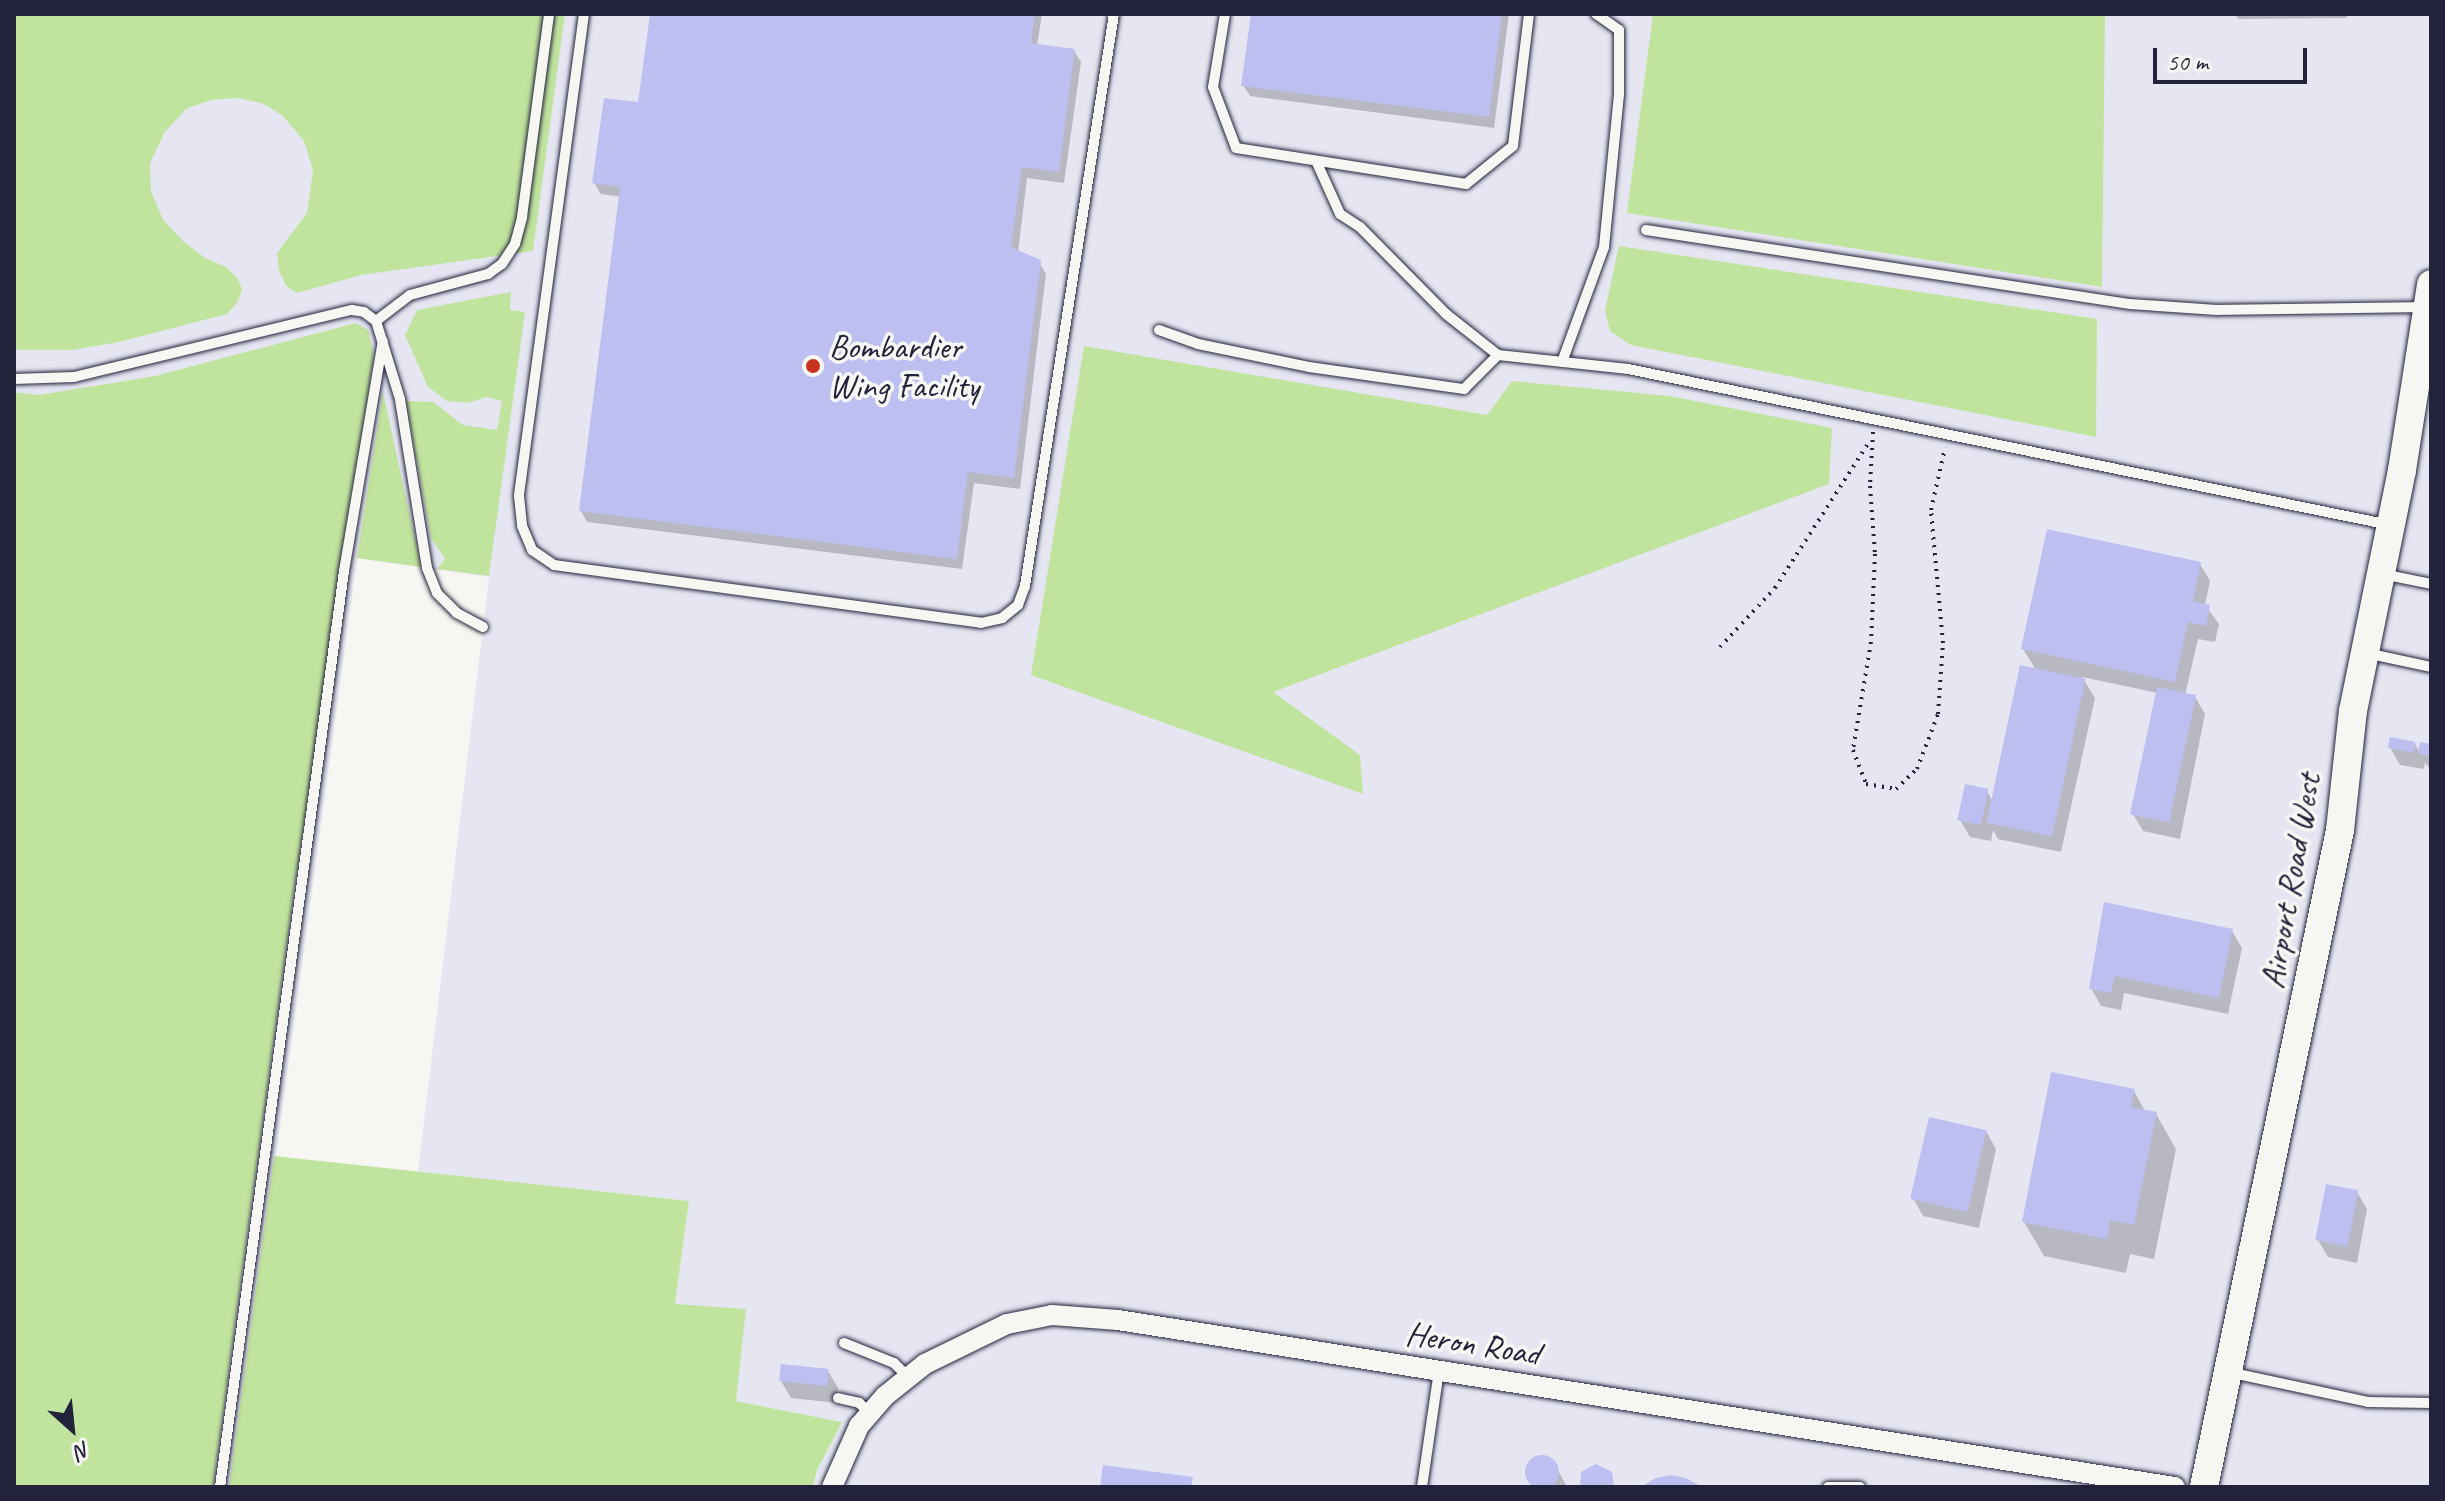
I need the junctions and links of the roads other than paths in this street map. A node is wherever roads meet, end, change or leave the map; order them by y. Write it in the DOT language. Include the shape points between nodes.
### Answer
graph roads {
  1 [pos="549,14"];
  2 [pos="584,14"];
  3 [pos="1114,14"];
  4 [pos="1225,14"];
  5 [pos="1529,14"];
  6 [pos="1596,14"];
  7 [pos="1317,163"];
  8 [pos="1646,230"];
  9 [pos="2430,296"];
  10 [pos="376,321"];
  11 [pos="1159,330"];
  12 [pos="383,341"];
  13 [pos="1498,355"];
  14 [pos="1562,362"];
  15 [pos="14,379"];
  16 [pos="2392,525"];
  17 [pos="2381,574"];
  18 [pos="2431,584"];
  19 [pos="483,627"];
  20 [pos="2364,653"];
  21 [pos="2431,667"];
  22 [pos="844,1343"];
  23 [pos="1439,1370"];
  24 [pos="2228,1372"];
  25 [pos="908,1377"];
  26 [pos="838,1398"];
  27 [pos="2431,1403"];
  28 [pos="870,1413"];
  29 [pos="2109,1482"];
  30 [pos="220,1487"];
  31 [pos="832,1487"];
  32 [pos="1422,1487"];
  33 [pos="1828,1487"];
  34 [pos="1860,1487"];
  35 [pos="2175,1487"];
  36 [pos="2204,1487"];
  1 -- 10 [label="lane" via="515,244 488,274 410,295"];
  2 -- 3 [label="lane" via="519,496 522,526 532,550 554,565 981,623 1002,618 1018,605 1025,586"];
  4 -- 7 [label="lane" via="1213,87 1236,148"];
  5 -- 7 [label="lane" via="1513,146 1466,184"];
  6 -- 14 [label="lane" via="1619,30 1619,95 1604,247"];
  7 -- 13 [label="lane" via="1340,214 1360,227 1446,314"];
  8 -- 9 [label="lane" via="2130,304 2217,310"];
  9 -- 16 [label="street, Airport Road West"];
  10 -- 12 [label="lane"];
  10 -- 15 [label="lane" via="352,310 74,377"];
  11 -- 13 [label="lane" via="1198,344 1309,367 1464,389"];
  12 -- 19 [label="lane" via="400,399 427,568 437,593 457,613"];
  12 -- 30 [label="lane" via="341,587"];
  13 -- 14 [label="lane"];
  14 -- 16 [label="lane" via="1628,369"];
  16 -- 17 [label="street, Airport Road West"];
  17 -- 18 [label="lane"];
  17 -- 20 [label="street, Airport Road West"];
  20 -- 21 [label="lane"];
  20 -- 24 [label="street, Airport Road West" via="2340,830"];
  22 -- 25 [label="lane" via="894,1363"];
  23 -- 25 [label="street, Heron Road" via="1118,1320 1052,1315 973,1338"];
  23 -- 29 [label="street, Heron Road"];
  23 -- 32 [label="lane"];
  24 -- 27 [label="lane" via="2368,1402"];
  24 -- 36 [label="street, Airport Road West"];
  25 -- 28 [label="street, Heron Road"];
  26 -- 28 [label="lane" via="859,1403"];
  28 -- 31 [label="street, Heron Road"];
  29 -- 35 [label="street, Heron Road"];
  33 -- 34 [label="lane"];
}
